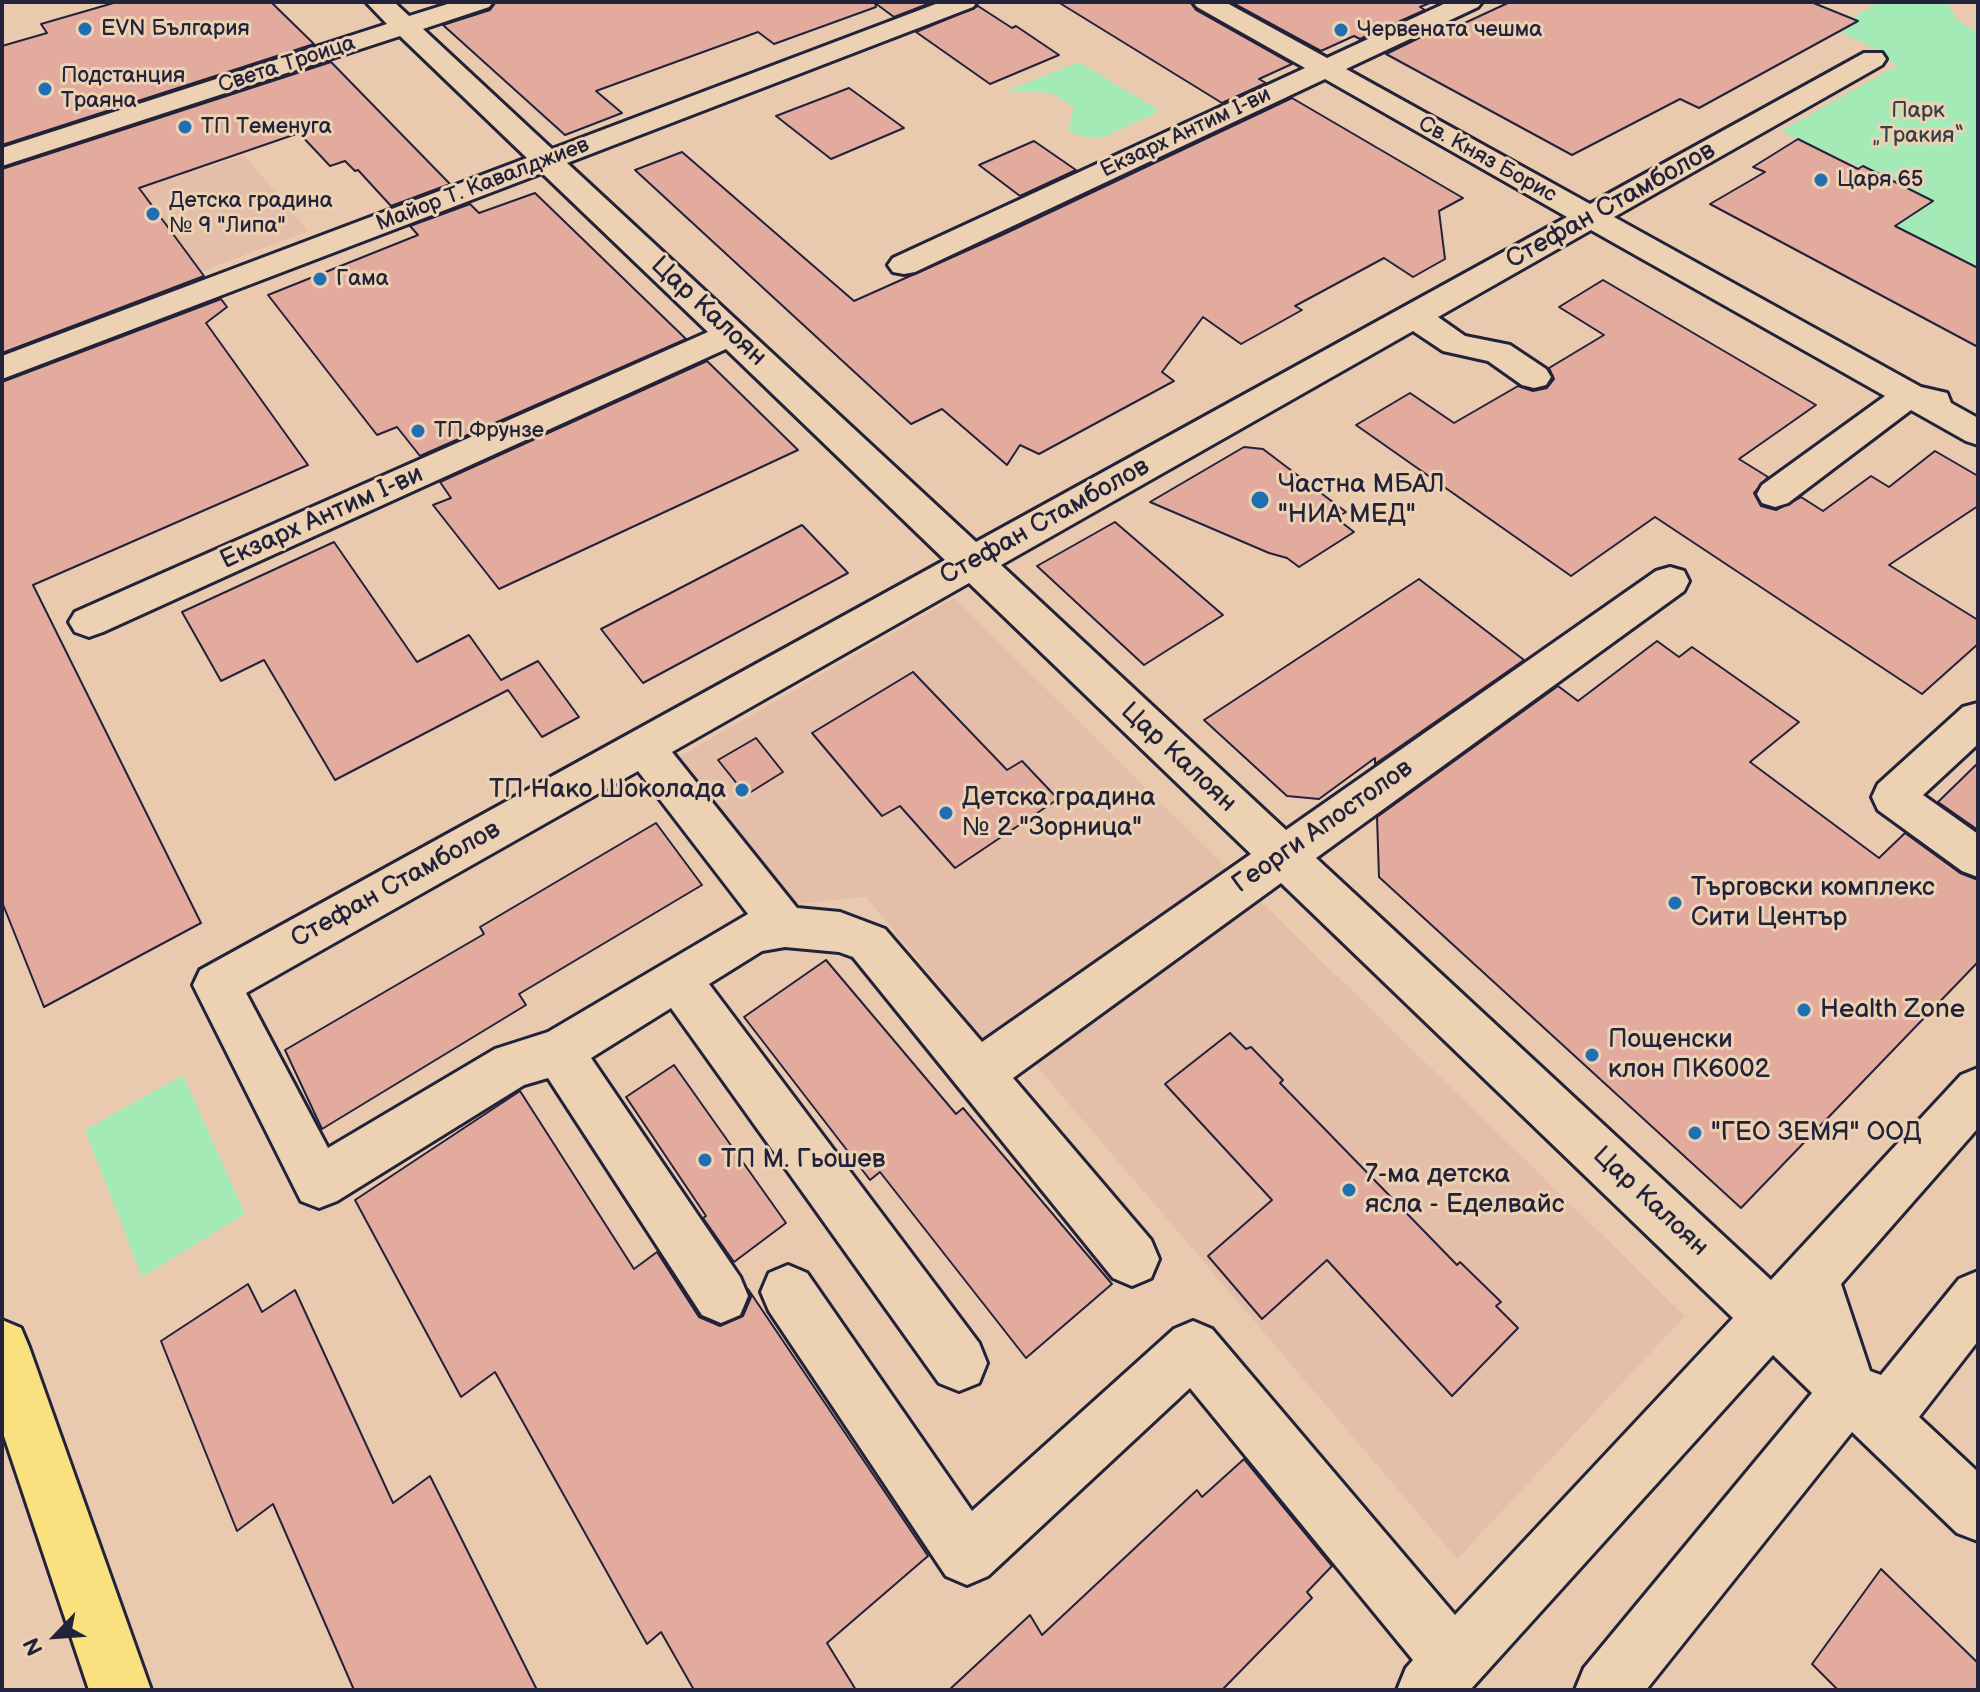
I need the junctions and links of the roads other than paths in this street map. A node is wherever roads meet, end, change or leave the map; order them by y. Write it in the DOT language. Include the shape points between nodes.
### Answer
graph roads {
  1 [pos="480,2"];
  2 [pos="964,2"];
  3 [pos="1206,2"];
  4 [pos="1469,2"];
  5 [pos="392,14"];
  6 [pos="1873,59"];
  7 [pos="1325,69"];
  8 [pos="2,157"];
  9 [pos="547,160"];
  10 [pos="1590,218"];
  11 [pos="904,265"];
  12 [pos="1414,316"];
  13 [pos="731,334"];
  14 [pos="2,368"];
  15 [pos="1534,377"];
  16 [pos="1909,395"];
  17 [pos="1978,413"];
  18 [pos="1978,433"];
  19 [pos="1775,494"];
  20 [pos="971,563"];
  21 [pos="1670,581"];
  22 [pos="89,622"];
  23 [pos="1978,719"];
  24 [pos="643,746"];
  25 [pos="1283,856"];
  26 [pos="1978,858"];
  27 [pos="785,927"];
  28 [pos="677,978"];
  29 [pos="559,1052"];
  30 [pos="978,1074"];
  31 [pos="1978,1092"];
  32 [pos="1132,1259"];
  33 [pos="1812,1277"];
  34 [pos="788,1292"];
  35 [pos="721,1296"];
  36 [pos="1978,1298"];
  37 [pos="1771,1317"];
  38 [pos="2,1347"];
  39 [pos="959,1363"];
  40 [pos="1849,1391"];
  41 [pos="1978,1512"];
  42 [pos="1441,1676"];
  43 [pos="120,1690"];
  44 [pos="1606,1690"];
  1 -- 5 [label="street, Света Троица"];
  2 -- 9 [label="street, Майор Т. Кавалджиев"];
  3 -- 7 [label="street, Св. Княз Борис"];
  4 -- 7 [label="street, Екзарх Антим I-ви"];
  5 -- 8 [label="street, Света Троица"];
  5 -- 9 [label="street, Цар Калоян"];
  6 -- 10 [label="street, Стефан Стамболов"];
  7 -- 10 [label="street, Св. Княз Борис"];
  7 -- 11 [label="street, Екзарх Антим I-ви"];
  9 -- 13 [label="street, Цар Калоян"];
  9 -- 14 [label="street, Майор Т. Кавалджиев"];
  10 -- 12 [label="street, Стефан Стамболов"];
  10 -- 16 [label="street, Св. Княз Борис"];
  12 -- 15 [label="street" via="1455,344 1498,353"];
  12 -- 20 [label="street, Стефан Стамболов"];
  13 -- 20 [label="street, Цар Калоян"];
  13 -- 22 [label="street, Екзарх Антим I-ви"];
  16 -- 17 [label="street"];
  16 -- 18 [label="street, Св. Княз Борис"];
  16 -- 19 [label="street"];
  20 -- 24 [label="street, Стефан Стамболов"];
  20 -- 25 [label="street, Цар Калоян"];
  21 -- 25 [label="street, Георги Апостолов"];
  23 -- 26 [label="street" via="1893,797"];
  24 -- 27 [label="street"];
  24 -- 29 [label="street, Стефан Стамболов" via="217,985 319,1183 512,1065"];
  25 -- 30 [label="street, Георги Апостолов"];
  25 -- 37 [label="street, Цар Калоян"];
  27 -- 28 [label="street" via="753,932"];
  27 -- 30 [label="street" via="840,932 869,943"];
  28 -- 29 [label="street"];
  28 -- 39 [label="street"];
  29 -- 35 [label="street"];
  30 -- 32 [label="street"];
  31 -- 33 [label="street"];
  33 -- 37 [label="street"];
  33 -- 40 [label="street"];
  34 -- 42 [label="street" via="967,1555 1193,1348"];
  36 -- 40 [label="street" via="1891,1407"];
  37 -- 40 [label="street, Цар Калоян"];
  37 -- 42 [label="street"];
  38 -- 43 [label="main road"];
  40 -- 41 [label="street, Цар Калоян"];
  40 -- 44 [label="street"];
}
